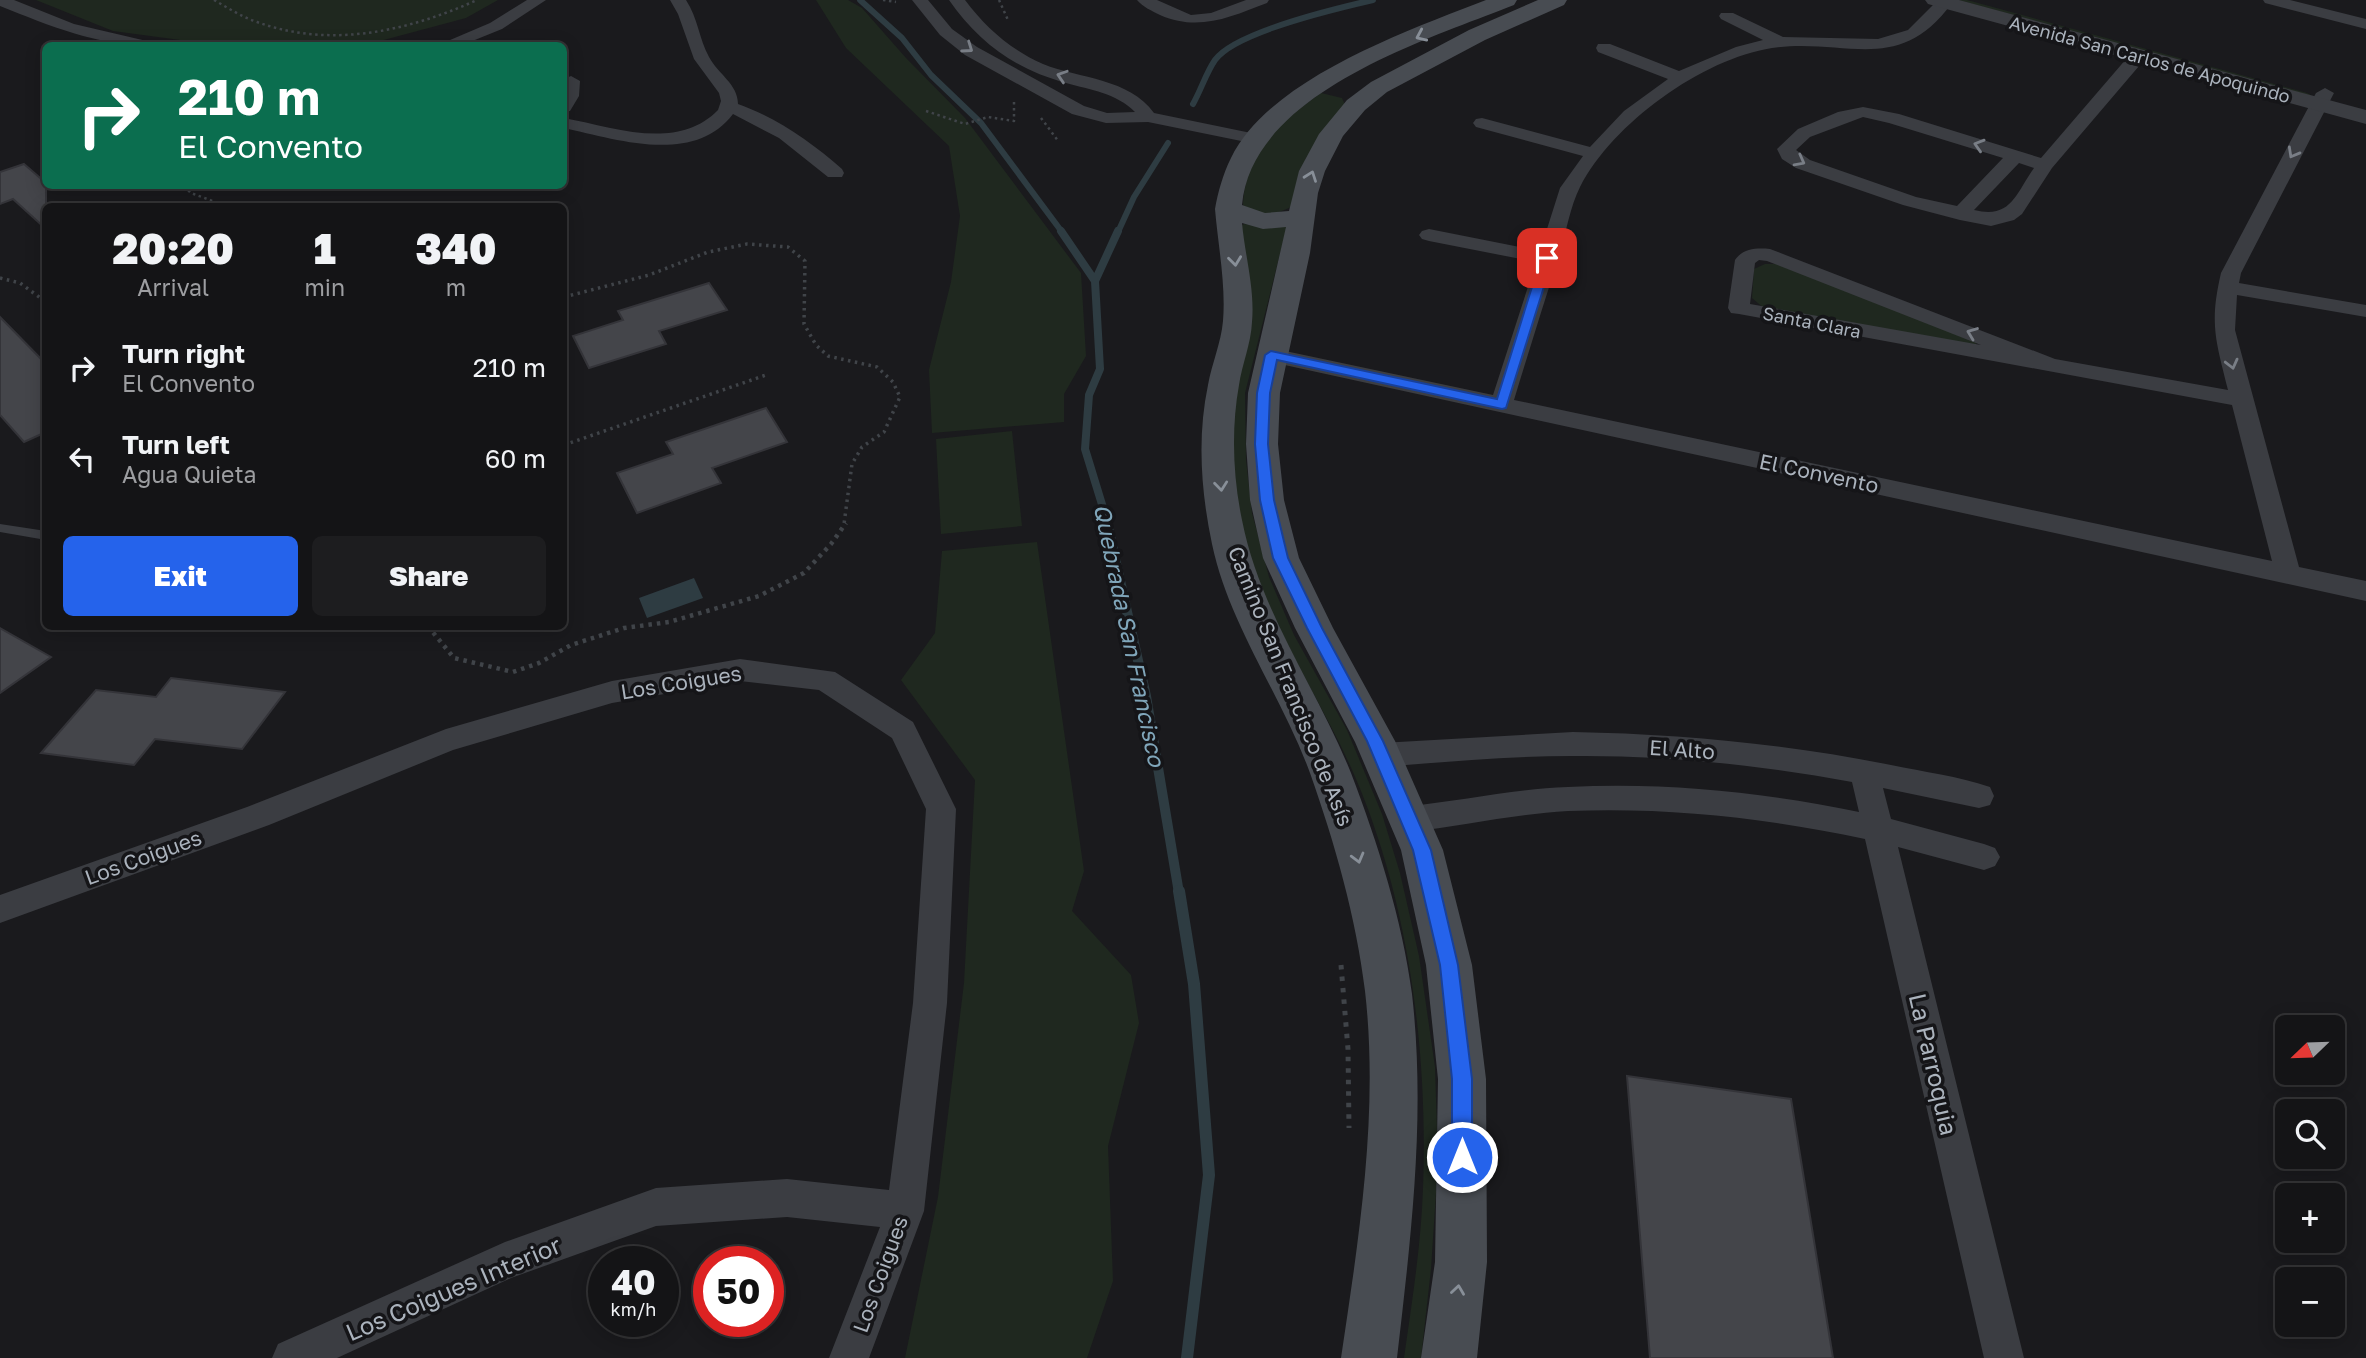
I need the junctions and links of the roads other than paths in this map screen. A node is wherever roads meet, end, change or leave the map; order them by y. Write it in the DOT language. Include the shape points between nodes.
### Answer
graph roads {
  1 [pos="0,0"];
  2 [pos="538,0"];
  3 [pos="678,0"];
  4 [pos="920,0"];
  5 [pos="957,0"];
  6 [pos="1145,0"];
  7 [pos="1261,0"];
  8 [pos="1556,0"];
  9 [pos="1979,0"];
  10 [pos="2272,0"];
  11 [pos="1939,1"];
  12 [pos="1496,12"];
  13 [pos="1727,16"];
  14 [pos="2366,24"];
  15 [pos="128,42"];
  16 [pos="454,42"];
  17 [pos="1780,42"];
  18 [pos="1604,48"];
  19 [pos="2139,55"];
  20 [pos="1681,78"];
  21 [pos="571,81"];
  22 [pos="1111,90"];
  23 [pos="1305,92"];
  24 [pos="2323,99"];
  25 [pos="567,102"];
  26 [pos="2366,104"];
  27 [pos="1356,105"];
  28 [pos="729,107"];
  29 [pos="1078,110"];
  30 [pos="1148,117"];
  31 [pos="2366,117"];
  32 [pos="1482,123"];
  33 [pos="567,124"];
  34 [pos="1256,139"];
  35 [pos="1593,153"];
  36 [pos="2015,156"];
  37 [pos="2045,165"];
  38 [pos="835,173"];
  39 [pos="1228,209"];
  40 [pos="1960,214"];
  41 [pos="1302,218"];
  42 [pos="1429,235"];
  43 [pos="1547,258"];
  44 [pos="2227,287"];
  45 [pos="2366,311"];
  46 [pos="1271,355"];
  47 [pos="2058,368"];
  48 [pos="2242,400"];
  49 [pos="1502,405"];
  50 [pos="0,528"];
  51 [pos="42,535"];
  52 [pos="2288,574"];
  53 [pos="2366,591"];
  54 [pos="1381,755"];
  55 [pos="1864,771"];
  56 [pos="1979,796"];
  57 [pos="1409,819"];
  58 [pos="1878,827"];
  59 [pos="1984,858"];
  60 [pos="0,909"];
  61 [pos="905,1211"];
  62 [pos="292,1358"];
  63 [pos="849,1358"];
  64 [pos="1369,1358"];
  65 [pos="1449,1358"];
  66 [pos="2004,1358"];
  1 -- 15 [label="street" via="68,28"];
  2 -- 16 [label="street" via="496,26"];
  3 -- 28 [label="street" via="702,59 727,91"];
  4 -- 29 [label="street, one-way" via="946,32 971,51"];
  22 -- 5 [label="street, one-way" via="1054,74 1014,56 984,33"];
  6 -- 7 [label="street" via="1190,21"];
  8 -- 12 [label="main road, Camino San Francisco de Asís"];
  9 -- 24 [label="street, Avenida San Carlos de Apoquindo"];
  10 -- 14 [label="street"];
  11 -- 17 [label="street" via="1915,32 1897,40"];
  11 -- 19 [label="street, Avenida San Carlos de Apoquindo"];
  12 -- 23 [label="main road, Camino San Francisco de Asís, one-way" via="1364,61"];
  12 -- 27 [label="main road, Camino San Francisco de Asís"];
  13 -- 17 [label="street"];
  17 -- 20 [label="street" via="1733,54"];
  18 -- 20 [label="street"];
  19 -- 24 [label="street, Avenida San Carlos de Apoquindo"];
  19 -- 37 [label="street"];
  20 -- 35 [label="street" via="1642,106"];
  21 -- 25 [label="street"];
  22 -- 29 [label="street" via="1083,97 1076,104"];
  22 -- 30 [label="street" via="1137,102"];
  23 -- 27 [label="main road" via="1337,92"];
  23 -- 34 [label="main road, Camino San Francisco de Asís"];
  24 -- 26 [label="street, Avenida San Carlos de Apoquindo"];
  24 -- 31 [label="street, Avenida San Carlos de Apoquindo"];
  24 -- 44 [label="street, one-way"];
  41 -- 27 [label="main road, Camino San Francisco de Asís, one-way" via="1317,161"];
  28 -- 33 [label="street" via="698,132 659,141"];
  28 -- 38 [label="street" via="783,134"];
  29 -- 30 [label="street" via="1106,118"];
  30 -- 34 [label="street"];
  32 -- 35 [label="street"];
  34 -- 39 [label="main road, Camino San Francisco de Asís" via="1237,173"];
  35 -- 43 [label="street" via="1570,188"];
  36 -- 37 [label="street"];
  36 -- 40 [label="street"];
  36 -- 40 [label="street, one-way" via="1863,112 1804,133 1786,149 1803,164"];
  37 -- 40 [label="street" via="2007,216 1991,220"];
  39 -- 41 [label="main road" via="1263,221"];
  39 -- 64 [label="main road, Camino San Francisco de Asís, one-way" via="1238,319 1216,444 1225,522 1241,577 1319,745 1353,837 1380,941 1396,1066 1391,1190"];
  41 -- 46 [label="main road, Camino San Francisco de Asís"];
  42 -- 43 [label="street"];
  43 -- 49 [label="street"];
  44 -- 45 [label="street"];
  44 -- 48 [label="street, one-way" via="2224,330"];
  46 -- 49 [label="street, El Convento"];
  46 -- 54 [label="main road, Camino San Francisco de Asís" via="1262,444 1267,500 1281,558"];
  47 -- 47 [label="street, Santa Clara, one-way" via="1770,255 1756,254 1745,260 1739,308"];
  47 -- 48 [label="street, Santa Clara"];
  48 -- 52 [label="street"];
  49 -- 52 [label="street, El Convento"];
  50 -- 51 [label="lane"];
  52 -- 53 [label="street, El Convento"];
  54 -- 55 [label="street, El Alto" via="1575,744 1731,752"];
  54 -- 57 [label="main road, Camino San Francisco de Asís"];
  55 -- 56 [label="street, El Alto"];
  55 -- 58 [label="street, La Parroquia"];
  57 -- 58 [label="street" via="1564,799 1625,797 1749,805"];
  65 -- 57 [label="main road, Camino San Francisco de Asís, one-way" via="1461,1262 1462,1079 1449,965 1422,850"];
  58 -- 59 [label="street"];
  58 -- 66 [label="street, La Parroquia"];
  60 -- 61 [label="street, Los Coigues" via="258,816 446,741 612,692 740,670 825,681 904,730 941,809 930,1003"];
  61 -- 62 [label="street, Los Coigues Interior" via="787,1198 656,1207 505,1261"];
  61 -- 63 [label="street, Los Coigues"];
}
